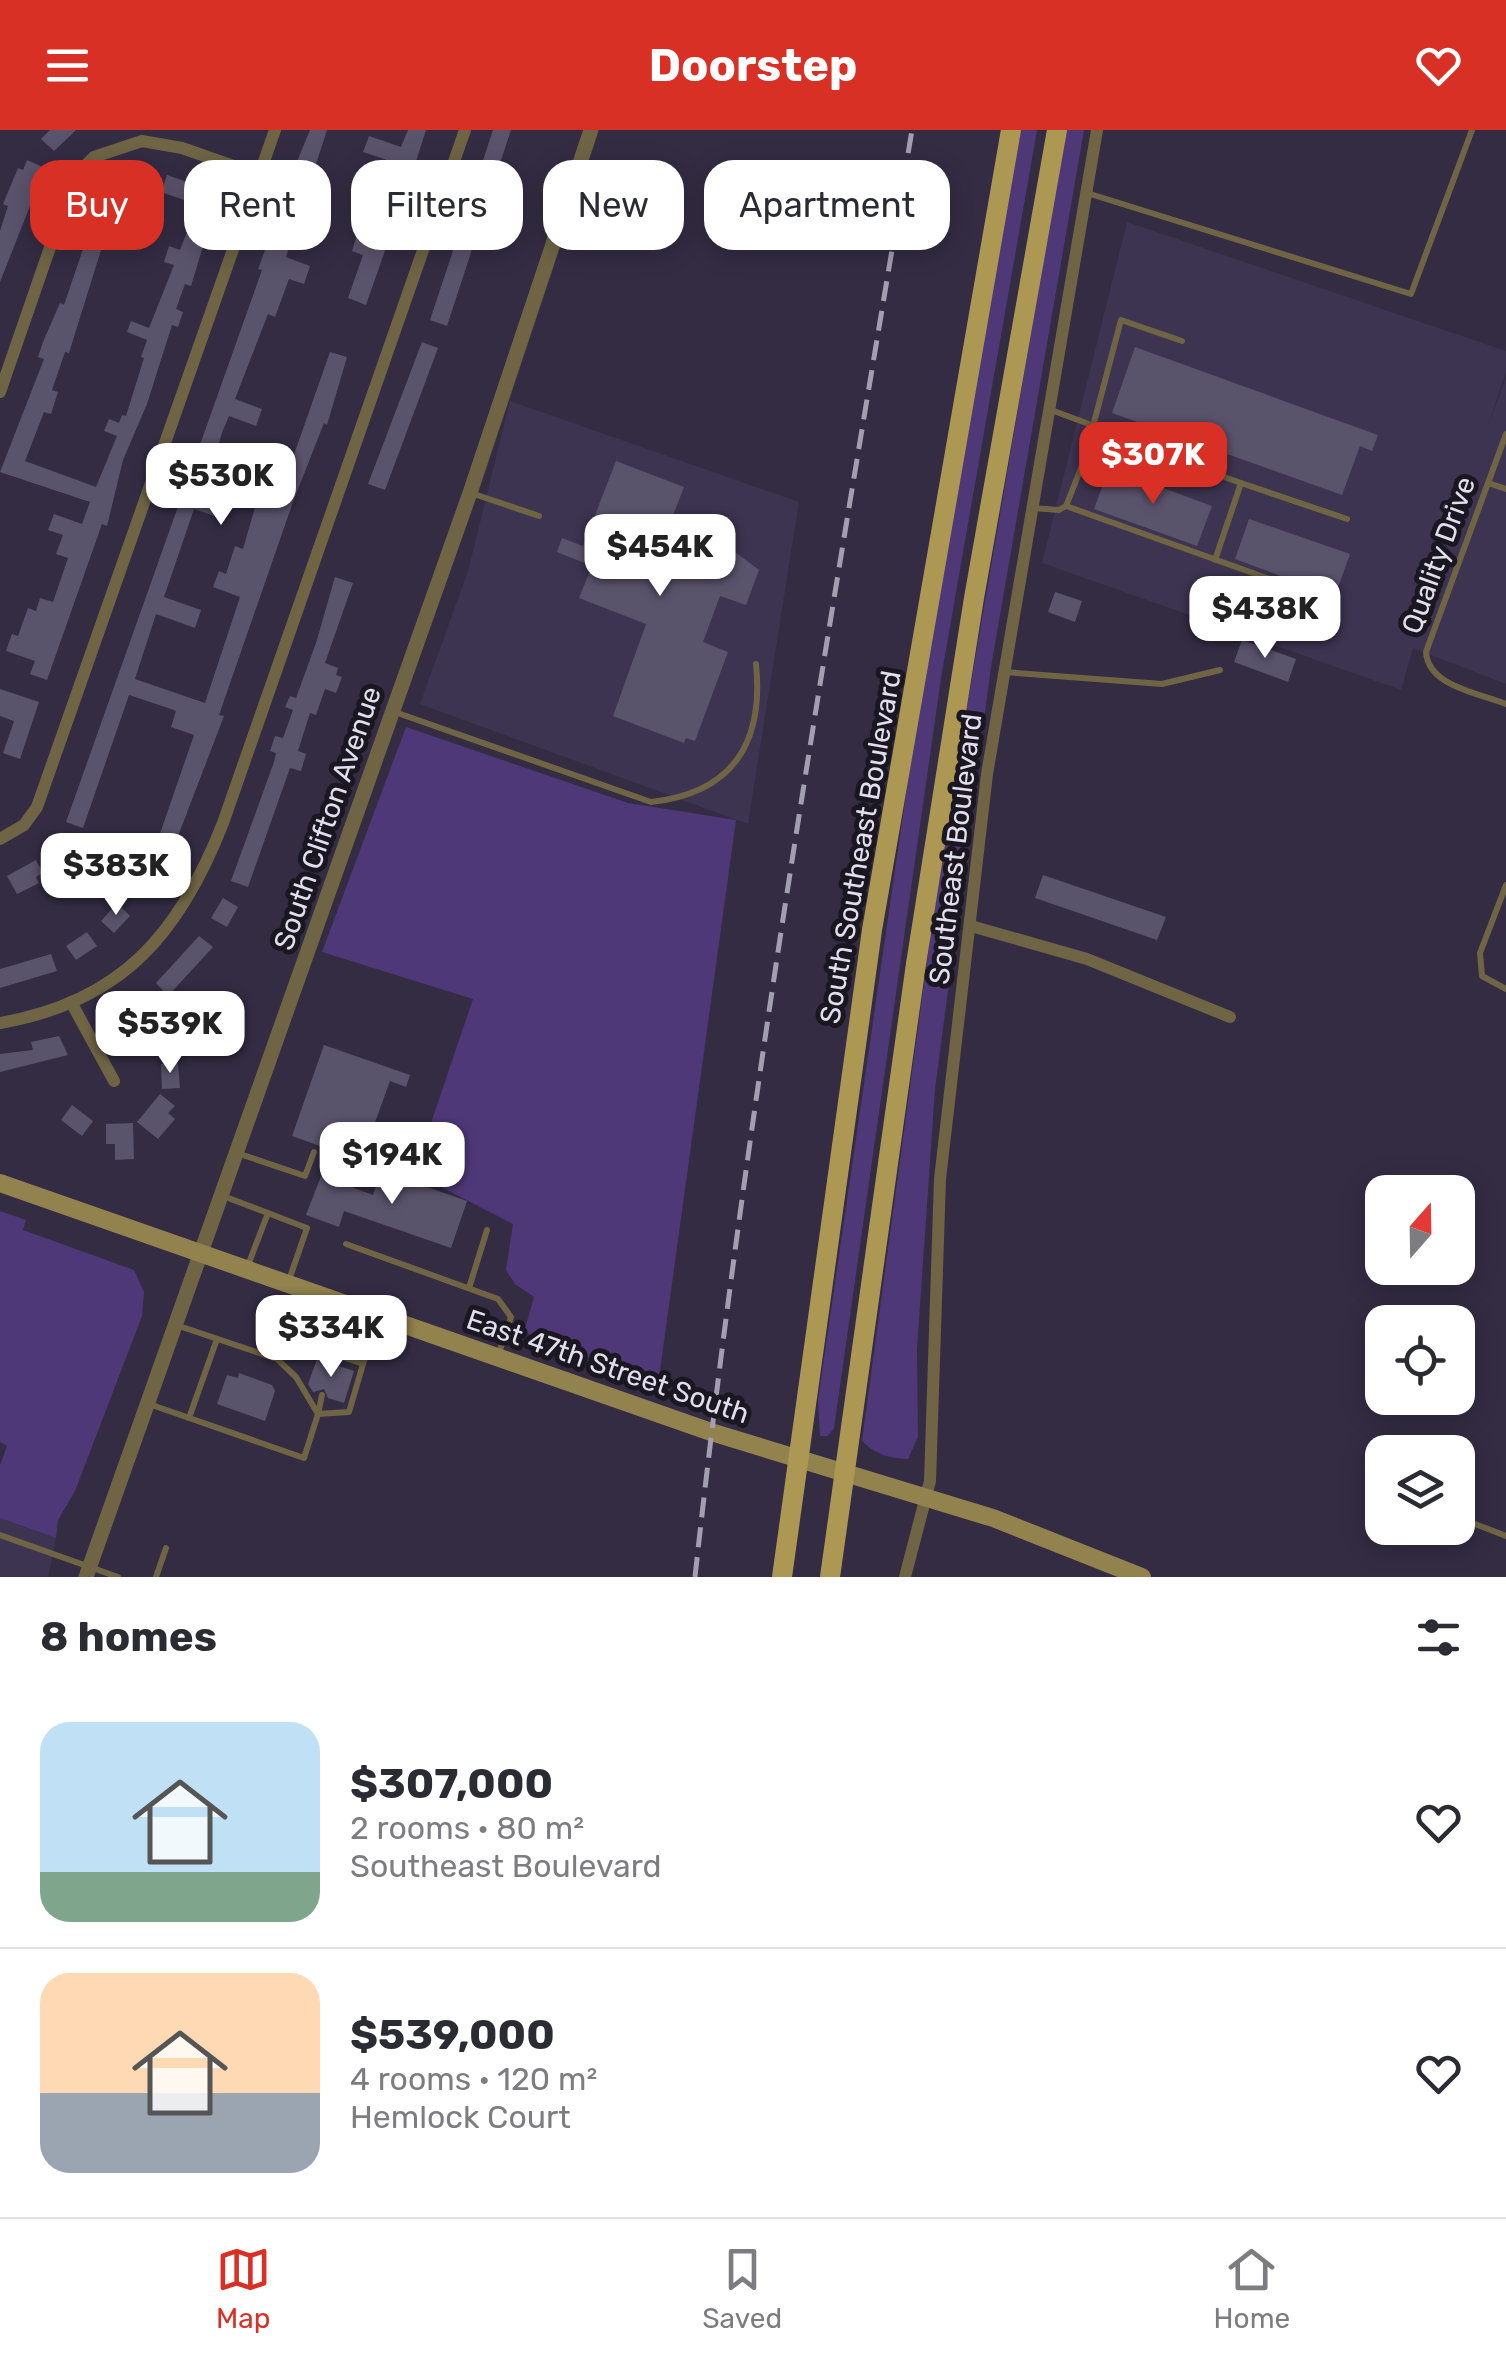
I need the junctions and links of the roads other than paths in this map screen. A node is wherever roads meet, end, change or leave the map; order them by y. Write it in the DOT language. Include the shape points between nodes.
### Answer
graph roads {
  1 [pos="275,130"];
  2 [pos="465,130"];
  3 [pos="591,130"];
  4 [pos="1012,130"];
  5 [pos="1057,130"];
  6 [pos="1097,130"];
  7 [pos="1472,130"];
  8 [pos="216,160"];
  9 [pos="264,160"];
  10 [pos="1086,192"];
  11 [pos="233,250"];
  12 [pos="1182,342"];
  13 [pos="0,392"];
  14 [pos="1050,410"];
  15 [pos="1092,430"];
  16 [pos="1506,434"];
  17 [pos="1488,482"];
  18 [pos="1241,483"];
  19 [pos="1506,489"];
  20 [pos="470,493"];
  21 [pos="1066,506"];
  22 [pos="1032,508"];
  23 [pos="539,516"];
  24 [pos="1347,519"];
  25 [pos="1215,560"];
  26 [pos="1332,602"];
  27 [pos="756,664"];
  28 [pos="1220,670"];
  29 [pos="1002,672"];
  30 [pos="1506,704"];
  31 [pos="391,711"];
  32 [pos="0,840"];
  33 [pos="1506,885"];
  34 [pos="971,926"];
  35 [pos="1506,990"];
  36 [pos="70,1002"];
  37 [pos="1230,1017"];
  38 [pos="0,1023"];
  39 [pos="114,1081"];
  40 [pos="314,1152"];
  41 [pos="236,1153"];
  42 [pos="0,1182"];
  43 [pos="220,1195"];
  44 [pos="268,1213"];
  45 [pos="486,1230"];
  46 [pos="346,1244"];
  47 [pos="200,1253"];
  48 [pos="246,1269"];
  49 [pos="294,1286"];
  50 [pos="469,1288"];
  51 [pos="380,1316"];
  52 [pos="175,1324"];
  53 [pos="284,1338"];
  54 [pos="217,1339"];
  55 [pos="336,1355"];
  56 [pos="497,1357"];
  57 [pos="277,1360"];
  58 [pos="333,1364"];
  59 [pos="363,1364"];
  60 [pos="322,1396"];
  61 [pos="147,1404"];
  62 [pos="318,1414"];
  63 [pos="189,1418"];
  64 [pos="797,1457"];
  65 [pos="846,1472"];
  66 [pos="923,1496"];
  67 [pos="1475,1524"];
  68 [pos="0,1535"];
  69 [pos="1506,1536"];
  70 [pos="166,1548"];
  71 [pos="88,1572"];
  72 [pos="118,1577"];
  73 [pos="156,1577"];
  74 [pos="782,1577"];
  75 [pos="830,1577"];
  76 [pos="905,1577"];
  77 [pos="1142,1577"];
  1 -- 9 [label="street"];
  2 -- 36 [label="street" via="206,865 180,914 153,945"];
  3 -- 20 [label="street, South Clifton Avenue"];
  4 -- 64 [label="main road, South Southeast Boulevard" via="872,930"];
  5 -- 65 [label="main road" via="919,944"];
  6 -- 10 [label="street, Southeast Boulevard"];
  7 -- 10 [label="lane" via="1410,294"];
  8 -- 13 [label="street" via="142,141 94,157 83,168"];
  10 -- 14 [label="street, Southeast Boulevard"];
  11 -- 32 [label="street" via="37,807"];
  12 -- 15 [label="lane" via="1121,320"];
  14 -- 15 [label="lane"];
  14 -- 22 [label="street, Southeast Boulevard"];
  15 -- 18 [label="lane"];
  15 -- 21 [label="lane"];
  16 -- 17 [label="lane, Quality Drive"];
  17 -- 19 [label="lane"];
  17 -- 30 [label="lane, Quality Drive" via="1426,652 1427,666 1436,677"];
  18 -- 24 [label="lane"];
  18 -- 25 [label="lane"];
  20 -- 23 [label="lane"];
  20 -- 31 [label="street, South Clifton Avenue"];
  21 -- 22 [label="lane"];
  21 -- 25 [label="lane"];
  22 -- 29 [label="street, Southeast Boulevard"];
  25 -- 26 [label="lane"];
  27 -- 31 [label="lane" via="758,714 723,778 703,791 651,802"];
  28 -- 29 [label="lane" via="1162,684"];
  29 -- 34 [label="street, Southeast Boulevard"];
  31 -- 41 [label="street, South Clifton Avenue"];
  33 -- 35 [label="lane" via="1480,953 1482,976"];
  34 -- 37 [label="street" via="1087,959"];
  34 -- 66 [label="street, Southeast Boulevard" via="940,1179 930,1481"];
  36 -- 38 [label="street"];
  36 -- 39 [label="street"];
  40 -- 41 [label="lane" via="305,1176"];
  41 -- 43 [label="street, South Clifton Avenue"];
  42 -- 47 [label="main road, East 47th Street South"];
  43 -- 44 [label="lane"];
  43 -- 47 [label="street, South Clifton Avenue"];
  44 -- 48 [label="lane"];
  44 -- 49 [label="lane" via="307,1228"];
  45 -- 50 [label="lane"];
  46 -- 50 [label="lane"];
  47 -- 48 [label="main road, East 47th Street South"];
  47 -- 52 [label="street, South Clifton Avenue"];
  48 -- 49 [label="main road, East 47th Street South"];
  49 -- 51 [label="main road, East 47th Street South"];
  49 -- 53 [label="lane"];
  50 -- 56 [label="lane" via="498,1299 511,1317"];
  51 -- 56 [label="main road, East 47th Street South"];
  51 -- 59 [label="lane"];
  52 -- 54 [label="lane"];
  52 -- 61 [label="street, South Clifton Avenue"];
  53 -- 55 [label="lane"];
  53 -- 57 [label="lane"];
  54 -- 57 [label="lane"];
  54 -- 63 [label="lane"];
  55 -- 58 [label="lane"];
  55 -- 59 [label="lane"];
  56 -- 64 [label="main road, East 47th Street South"];
  57 -- 62 [label="lane"];
  59 -- 62 [label="lane" via="350,1412"];
  60 -- 62 [label="lane"];
  61 -- 63 [label="lane"];
  61 -- 71 [label="street, South Clifton Avenue"];
  62 -- 63 [label="lane" via="304,1458"];
  64 -- 65 [label="main road, East 47th Street South"];
  64 -- 74 [label="main road, South Southeast Boulevard"];
  65 -- 66 [label="main road, East 47th Street South"];
  65 -- 75 [label="main road"];
  66 -- 76 [label="street, Southeast Boulevard"];
  66 -- 77 [label="main road, East 47th Street South"];
  67 -- 69 [label="lane"];
  68 -- 71 [label="lane"];
  70 -- 73 [label="lane"];
  71 -- 72 [label="lane"];
}
